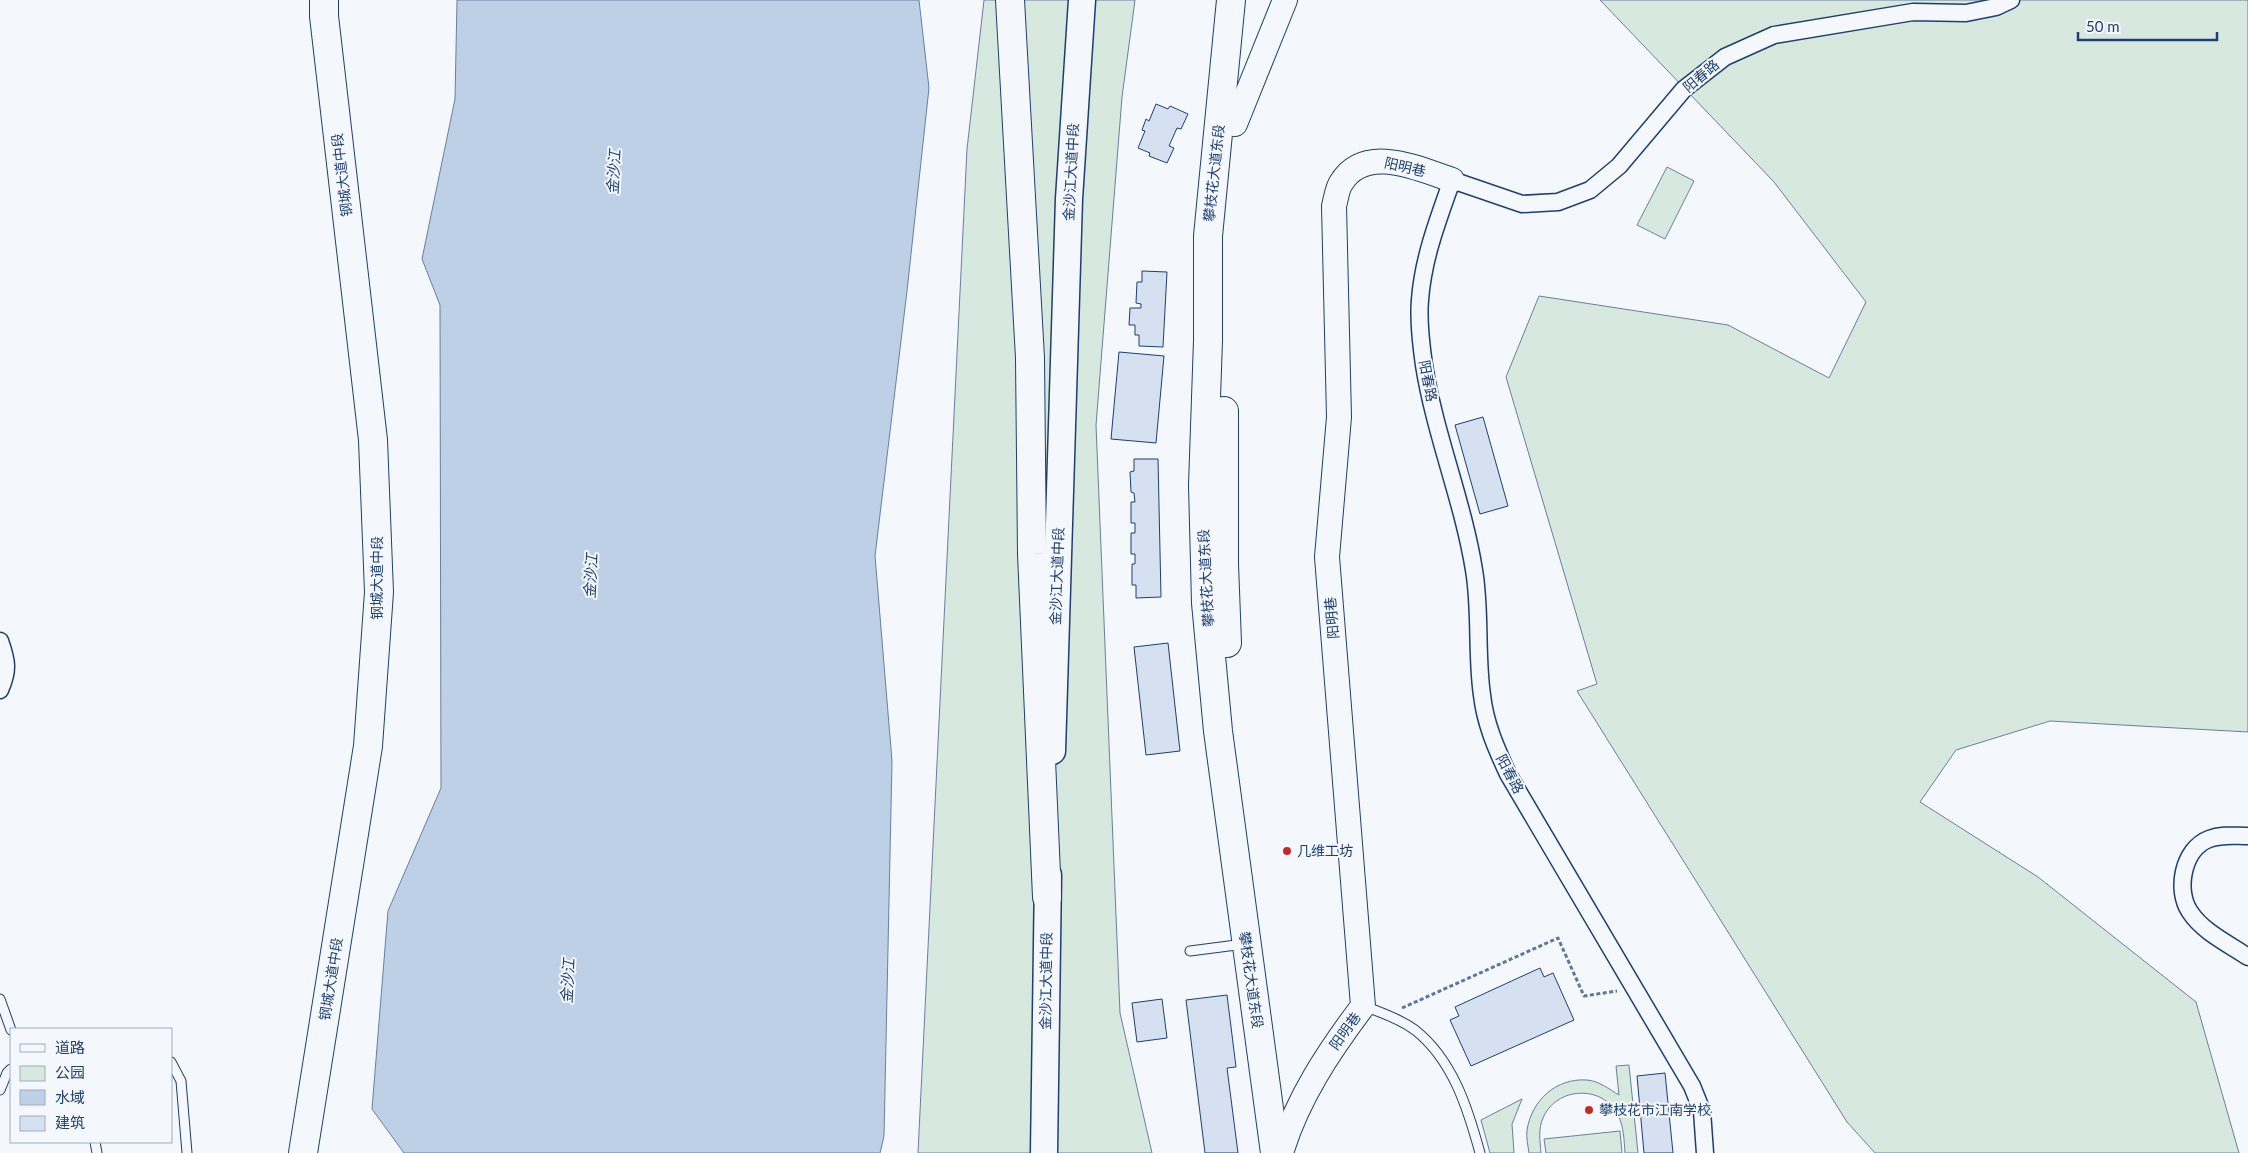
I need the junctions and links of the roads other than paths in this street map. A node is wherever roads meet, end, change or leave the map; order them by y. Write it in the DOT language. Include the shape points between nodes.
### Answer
graph roads {
  1 [pos="324,0"];
  2 [pos="1010,0"];
  3 [pos="1082,0"];
  4 [pos="1231,0"];
  5 [pos="1245,0"];
  6 [pos="1285,0"];
  7 [pos="2011,0"];
  8 [pos="1235,124"];
  9 [pos="1452,180"];
  10 [pos="0,641"];
  11 [pos="0,690"];
  12 [pos="1046,772"];
  13 [pos="2248,836"];
  14 [pos="1047,897"];
  15 [pos="1247,944"];
  16 [pos="1190,951"];
  17 [pos="2248,957"];
  18 [pos="0,999"];
  19 [pos="1363,1006"];
  20 [pos="10,1028"];
  21 [pos="172,1064"];
  22 [pos="10,1070"];
  23 [pos="0,1090"];
  24 [pos="1287,1145"];
  25 [pos="188,1153"];
  26 [pos="303,1153"];
  27 [pos="1044,1153"];
  28 [pos="1275,1153"];
  29 [pos="1480,1153"];
  30 [pos="1705,1153"];
  1 -- 26 [label="highway, 钢城大道中段" via="373,440 379,592 368,746"];
  2 -- 12 [label="highway" via="1030,358 1032,554"];
  3 -- 12 [label="main road, 金沙江大道中段" via="1069,200"];
  4 -- 15 [label="highway, 攀枝花大道东段" via="1208,236 1203,485 1206,603 1218,732"];
  5 -- 8 [label="highway, 攀枝花大道东段"];
  6 -- 8 [label="street"];
  7 -- 9 [label="street, 阳春路" via="1996,7 1966,13 1913,12 1774,35 1725,57 1684,89 1619,166 1590,190 1558,202 1522,204"];
  8 -- 24 [label="highway, 攀枝花大道东段" via="1226,238 1223,445 1229,694"];
  9 -- 19 [label="street, 阳明巷" via="1404,164 1380,161 1356,166 1341,183 1334,206 1339,417 1327,558"];
  9 -- 30 [label="street, 阳春路" via="1427,253 1419,302 1421,345 1434,415 1470,541 1476,581 1482,695 1491,737 1508,774 1692,1086 1702,1111"];
  10 -- 11 [label="street" via="7,674"];
  12 -- 14 [label="highway"];
  13 -- 17 [label="street" via="2210,838 2202,843 2184,870 2181,884 2183,898 2199,924"];
  14 -- 27 [label="main road, 金沙江大道中段"];
  15 -- 16 [label="lane"];
  15 -- 28 [label="highway, 攀枝花大道东段"];
  18 -- 20 [label="lane"];
  19 -- 24 [label="street, 阳明巷" via="1322,1064"];
  19 -- 29 [label="lane" via="1388,1014 1415,1030 1437,1053 1455,1081 1471,1118"];
  21 -- 25 [label="lane" via="181,1081"];
  22 -- 23 [label="lane"];
}
